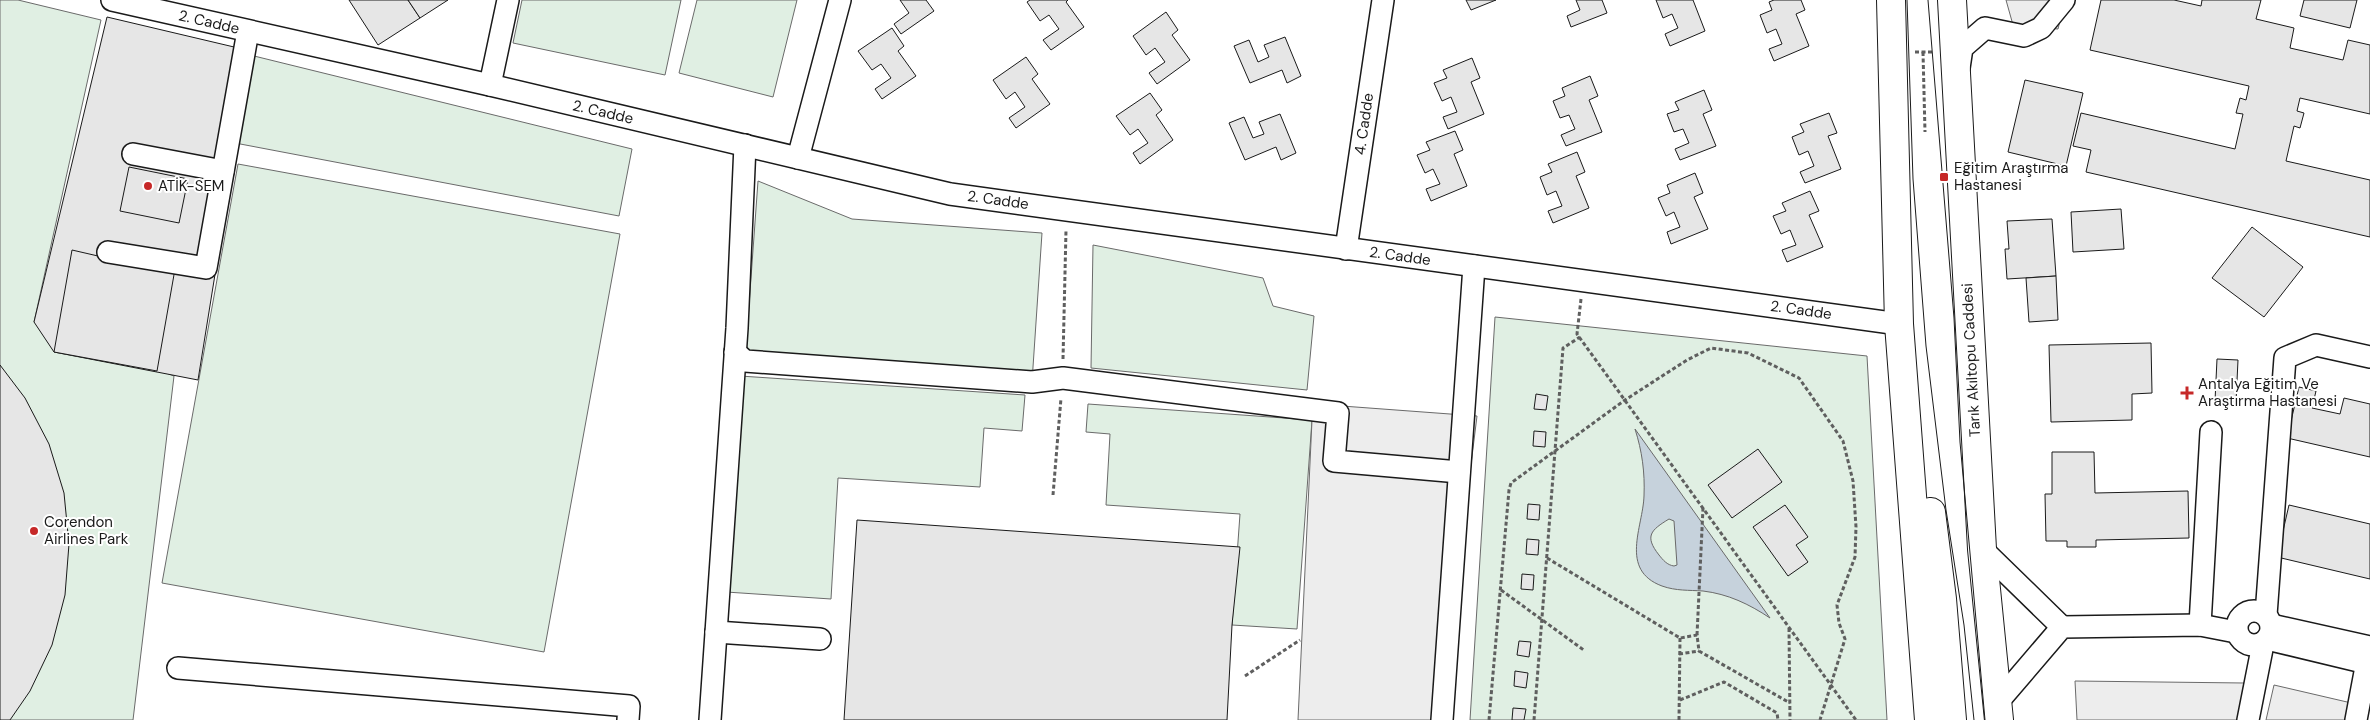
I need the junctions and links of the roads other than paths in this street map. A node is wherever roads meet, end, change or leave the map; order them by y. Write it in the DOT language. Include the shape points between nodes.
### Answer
graph roads {
  1 [pos="112,0"];
  2 [pos="508,0"];
  3 [pos="840,0"];
  4 [pos="1383,0"];
  5 [pos="1891,0"];
  6 [pos="1952,0"];
  7 [pos="2064,0"];
  8 [pos="248,31"];
  9 [pos="490,85"];
  10 [pos="1956,90"];
  11 [pos="745,145"];
  12 [pos="133,154"];
  13 [pos="798,158"];
  14 [pos="223,171"];
  15 [pos="1346,248"];
  16 [pos="108,252"];
  17 [pos="1474,266"];
  18 [pos="1899,324"];
  19 [pos="735,352"];
  20 [pos="2370,357"];
  21 [pos="1904,396"];
  22 [pos="2210,432"];
  23 [pos="1459,472"];
  24 [pos="1982,549"];
  25 [pos="2200,626"];
  26 [pos="2062,627"];
  27 [pos="2267,630"];
  28 [pos="716,632"];
  29 [pos="2236,632"];
  30 [pos="820,639"];
  31 [pos="2369,652"];
  32 [pos="178,668"];
  33 [pos="1998,711"];
  34 [pos="628,720"];
  35 [pos="710,720"];
  36 [pos="1442,720"];
  37 [pos="1928,720"];
  38 [pos="1952,720"];
  39 [pos="2248,720"];
  40 [pos="2356,720"];
  1 -- 8 [label="street, 2. Cadde"];
  2 -- 9 [label="street"];
  3 -- 13 [label="street"];
  4 -- 15 [label="street, 4. Cadde"];
  5 -- 18 [label="main road"];
  6 -- 10 [label="main road, Tarık Akıltopu Caddesi"];
  7 -- 10 [label="street" via="2041,28 2024,36 1985,28 1962,48"];
  8 -- 9 [label="street, 2. Cadde"];
  8 -- 14 [label="street"];
  9 -- 11 [label="street, 2. Cadde"];
  10 -- 24 [label="main road, Tarık Akıltopu Caddesi"];
  11 -- 13 [label="street, 2. Cadde"];
  11 -- 19 [label="street"];
  12 -- 14 [label="street"];
  13 -- 15 [label="street, 2. Cadde" via="950,194"];
  14 -- 16 [label="street" via="206,268"];
  15 -- 17 [label="street, 2. Cadde"];
  17 -- 18 [label="street, 2. Cadde"];
  17 -- 23 [label="street"];
  18 -- 21 [label="main road"];
  19 -- 23 [label="street" via="745,361 1032,382 1063,378 1338,413 1334,461"];
  19 -- 28 [label="street"];
  20 -- 27 [label="street" via="2316,345 2285,358"];
  21 -- 37 [label="main road"];
  21 -- 38 [label="main road" via="1930,509 1942,599"];
  22 -- 25 [label="street"];
  23 -- 36 [label="street"];
  24 -- 26 [label="street"];
  24 -- 33 [label="main road, Tarık Akıltopu Caddesi"];
  25 -- 26 [label="street"];
  25 -- 29 [label="street"];
  26 -- 33 [label="street"];
  27 -- 29 [label="street" via="2252,646 2242,642"];
  27 -- 29 [label="street" via="2256,611 2245,613"];
  27 -- 31 [label="street"];
  27 -- 39 [label="street"];
  28 -- 30 [label="street"];
  28 -- 35 [label="street"];
  31 -- 40 [label="street"];
  32 -- 34 [label="street" via="628,706"];
}
